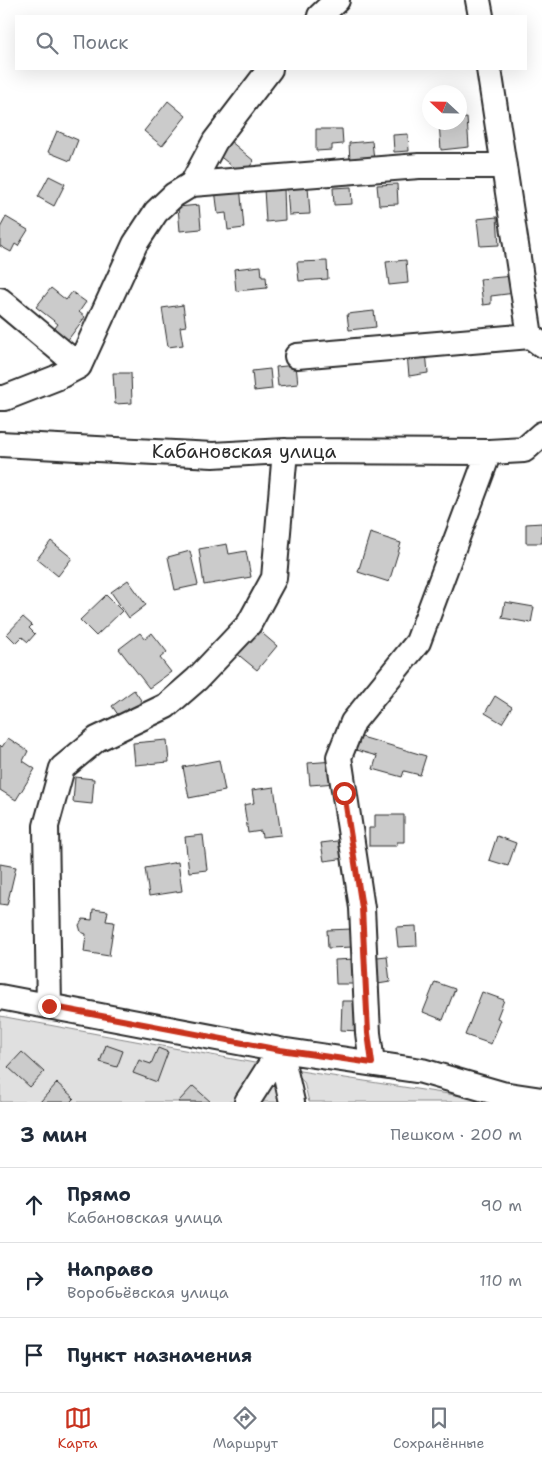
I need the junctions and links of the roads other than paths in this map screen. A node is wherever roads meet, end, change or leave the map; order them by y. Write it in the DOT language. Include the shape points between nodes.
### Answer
graph roads {
  1 [pos="337,0"];
  2 [pos="478,0"];
  3 [pos="321,15"];
  4 [pos="481,15"];
  5 [pos="269,70"];
  6 [pos="489,70"];
  7 [pos="504,166"];
  8 [pos="192,184"];
  9 [pos="0,300"];
  10 [pos="536,340"];
  11 [pos="297,356"];
  12 [pos="79,366"];
  13 [pos="0,398"];
  14 [pos="542,434"];
  15 [pos="0,444"];
  16 [pos="285,451"];
  17 [pos="489,452"];
  18 [pos="0,997"];
  19 [pos="49,1006"];
  20 [pos="280,1050"];
  21 [pos="372,1063"];
  22 [pos="542,1100"];
  23 [pos="247,1102"];
  24 [pos="292,1102"];
  1 -- 3 [label="street"];
  2 -- 4 [label="street"];
  5 -- 8 [label="street" via="215,141"];
  6 -- 7 [label="street"];
  7 -- 8 [label="street" via="419,166"];
  7 -- 10 [label="street"];
  8 -- 12 [label="street" via="156,212 135,244"];
  9 -- 12 [label="street"];
  10 -- 11 [label="street"];
  12 -- 13 [label="street"];
  14 -- 17 [label="street, Кабановская улица" via="524,450"];
  15 -- 16 [label="street, Кабановская улица" via="213,455"];
  16 -- 17 [label="street, Кабановская улица"];
  16 -- 19 [label="street" via="274,578 248,624 166,706 97,739 62,768 46,826"];
  17 -- 21 [label="street" via="418,642 353,722 339,757 362,908"];
  18 -- 19 [label="street"];
  19 -- 20 [label="street"];
  20 -- 21 [label="street"];
  20 -- 23 [label="street"];
  20 -- 24 [label="street"];
  21 -- 22 [label="street" via="422,1071 502,1094"];
}
